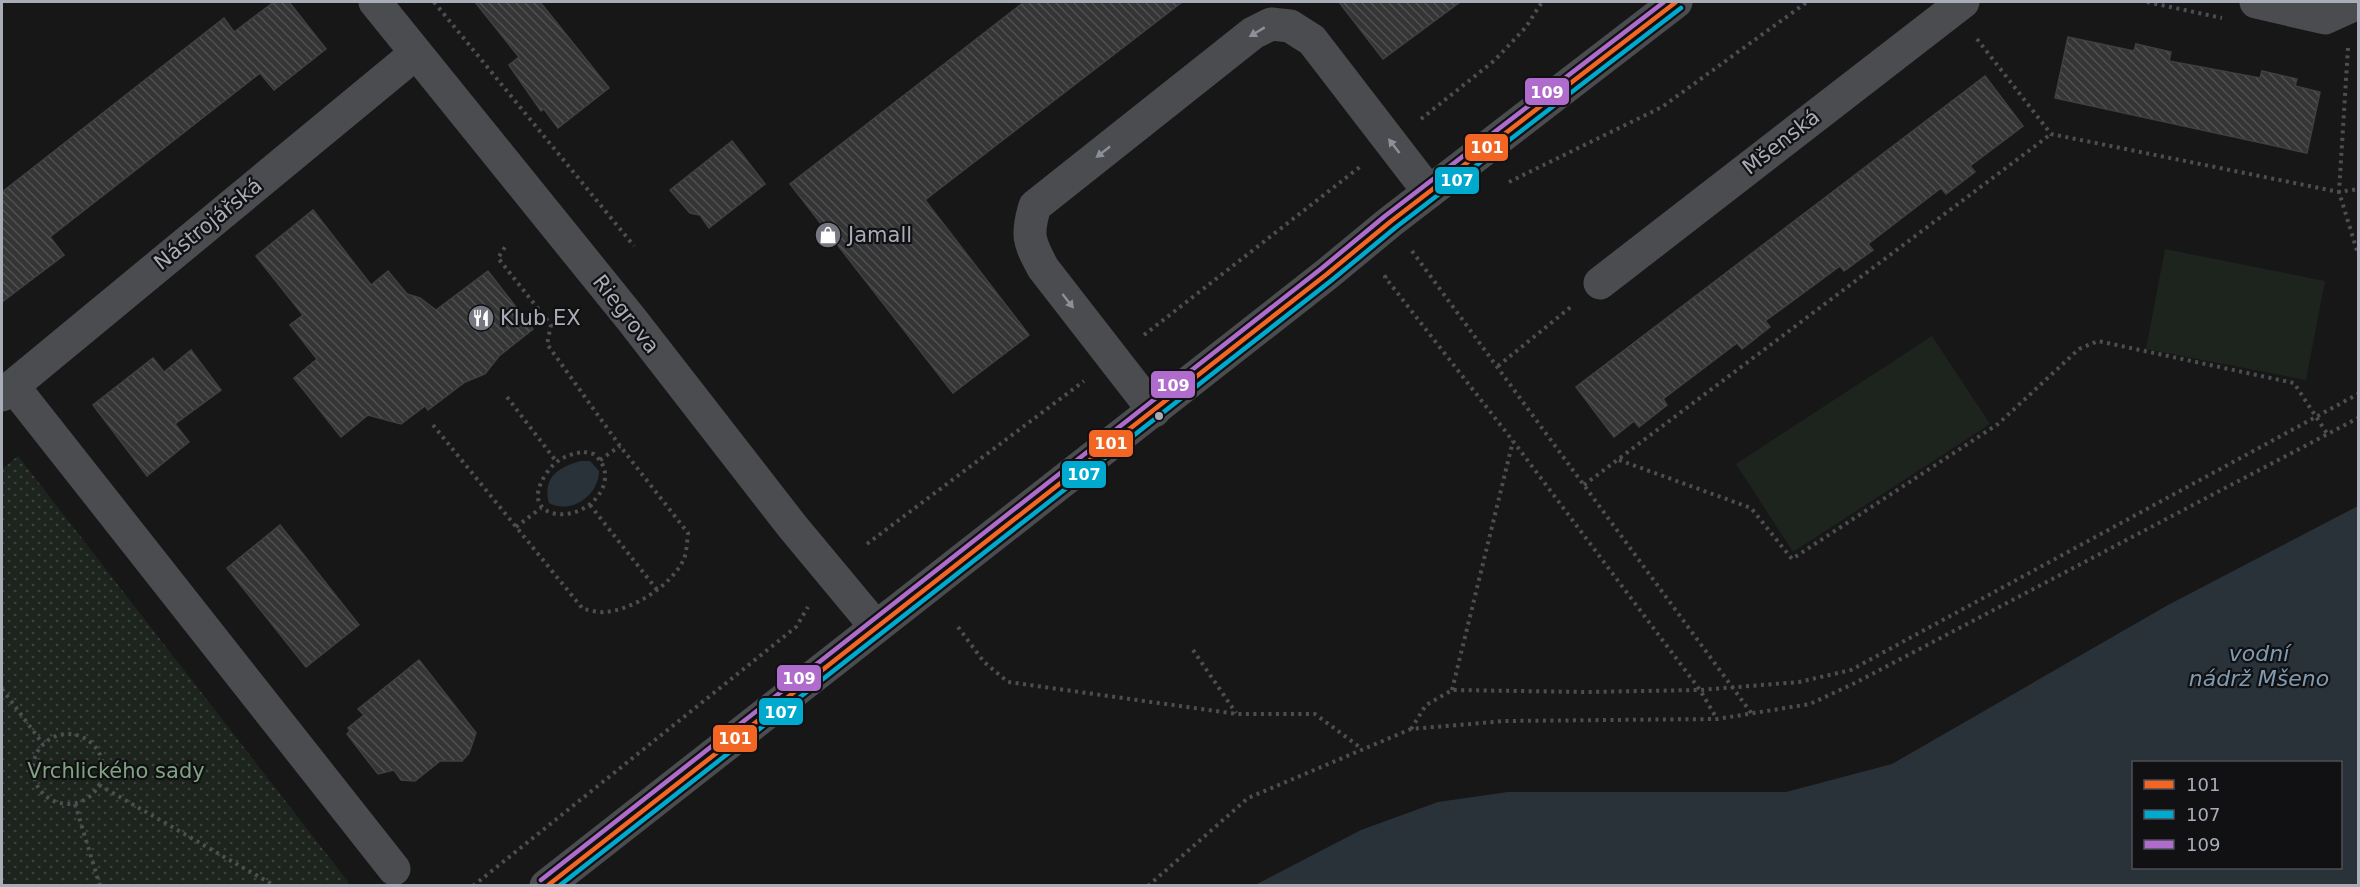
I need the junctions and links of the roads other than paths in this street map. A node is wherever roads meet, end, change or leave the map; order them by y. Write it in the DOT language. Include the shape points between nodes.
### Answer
graph roads {
  1 [pos="375,2"];
  2 [pos="1676,2"];
  3 [pos="1963,2"];
  4 [pos="2256,2"];
  5 [pos="2358,3"];
  6 [pos="415,54"];
  7 [pos="1430,192"];
  8 [pos="1599,283"];
  9 [pos="7,390"];
  10 [pos="1154,411"];
  11 [pos="876,627"];
  12 [pos="394,869"];
  13 [pos="546,885"];
  1 -- 6 [label="street, Riegrova"];
  2 -- 7 [label="street"];
  3 -- 8 [label="street, Mšenská"];
  4 -- 5 [label="street" via="2325,18"];
  6 -- 9 [label="street, Nástrojářská"];
  6 -- 11 [label="street, Riegrova"];
  7 -- 10 [label="street"];
  7 -- 10 [label="street, one-way" via="1312,40 1290,26 1271,24 1253,33 1035,206 1028,226 1032,247 1043,268"];
  9 -- 12 [label="street"];
  10 -- 11 [label="street"];
  11 -- 13 [label="street"];
}
